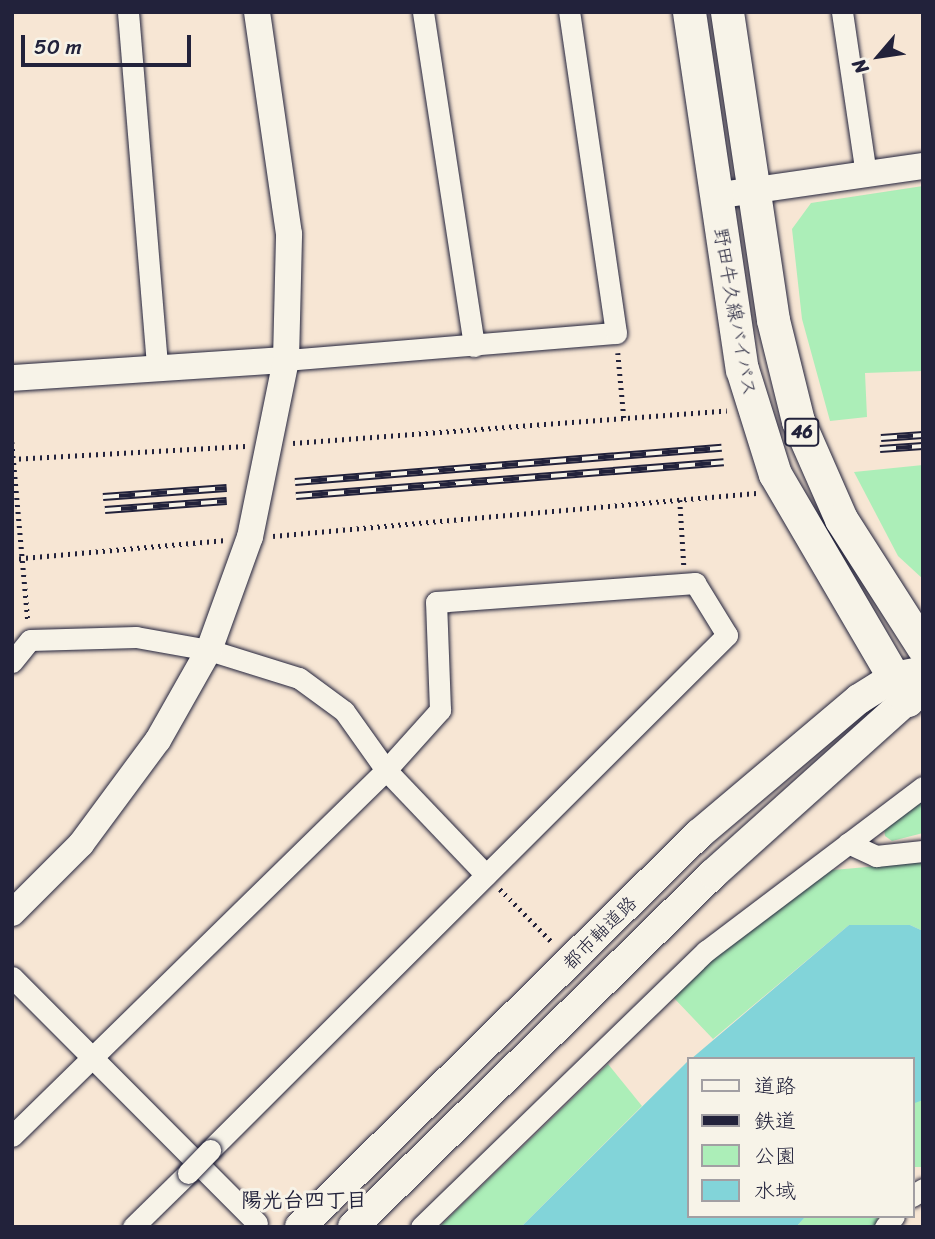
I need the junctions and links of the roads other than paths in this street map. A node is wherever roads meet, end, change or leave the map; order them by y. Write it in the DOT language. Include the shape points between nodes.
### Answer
graph roads {
  1 [pos="128,12"];
  2 [pos="257,12"];
  3 [pos="423,12"];
  4 [pos="569,12"];
  5 [pos="689,12"];
  6 [pos="727,12"];
  7 [pos="842,12"];
  8 [pos="923,166"];
  9 [pos="866,175"];
  10 [pos="754,190"];
  11 [pos="715,196"];
  12 [pos="474,346"];
  13 [pos="286,360"];
  14 [pos="157,367"];
  15 [pos="12,378"];
  16 [pos="923,647"];
  17 [pos="209,650"];
  18 [pos="12,662"];
  19 [pos="912,683"];
  20 [pos="386,771"];
  21 [pos="923,787"];
  22 [pos="848,843"];
  23 [pos="923,851"];
  24 [pos="486,874"];
  25 [pos="12,913"];
  26 [pos="12,977"];
  27 [pos="94,1058"];
  28 [pos="12,1136"];
  29 [pos="257,1223"];
  30 [pos="133,1227"];
  31 [pos="300,1227"];
  32 [pos="353,1227"];
  33 [pos="421,1227"];
  1 -- 14 [label="street"];
  2 -- 13 [label="street" via="289,234"];
  3 -- 12 [label="street"];
  4 -- 12 [label="street" via="616,333"];
  5 -- 11 [label="main road, 野田牛久線バイパス / 46"];
  6 -- 10 [label="main road, 野田牛久線バイパス / 46"];
  7 -- 9 [label="street"];
  8 -- 9 [label="street"];
  9 -- 10 [label="street"];
  10 -- 11 [label="street"];
  10 -- 16 [label="main road, 野田牛久線バイパス / 46" via="783,371 811,456 841,519"];
  11 -- 19 [label="main road, 野田牛久線バイパス / 46" via="742,369 775,474"];
  12 -- 13 [label="street"];
  13 -- 14 [label="street"];
  13 -- 17 [label="street" via="250,537"];
  14 -- 15 [label="street"];
  17 -- 18 [label="street" via="136,636 30,640"];
  17 -- 20 [label="street" via="299,678 344,711"];
  17 -- 25 [label="street" via="120,797"];
  19 -- 31 [label="main road, 都市軸道路" via="784,758 699,834"];
  19 -- 32 [label="main road, 都市軸道路"];
  20 -- 24 [label="street"];
  20 -- 24 [label="street" via="440,710 436,602 695,583 727,635"];
  20 -- 27 [label="street"];
  21 -- 22 [label="street"];
  22 -- 23 [label="street" via="876,856"];
  22 -- 33 [label="street" via="706,951"];
  24 -- 30 [label="street, bridge"];
  26 -- 27 [label="street"];
  27 -- 28 [label="street"];
  27 -- 29 [label="street"];
}
